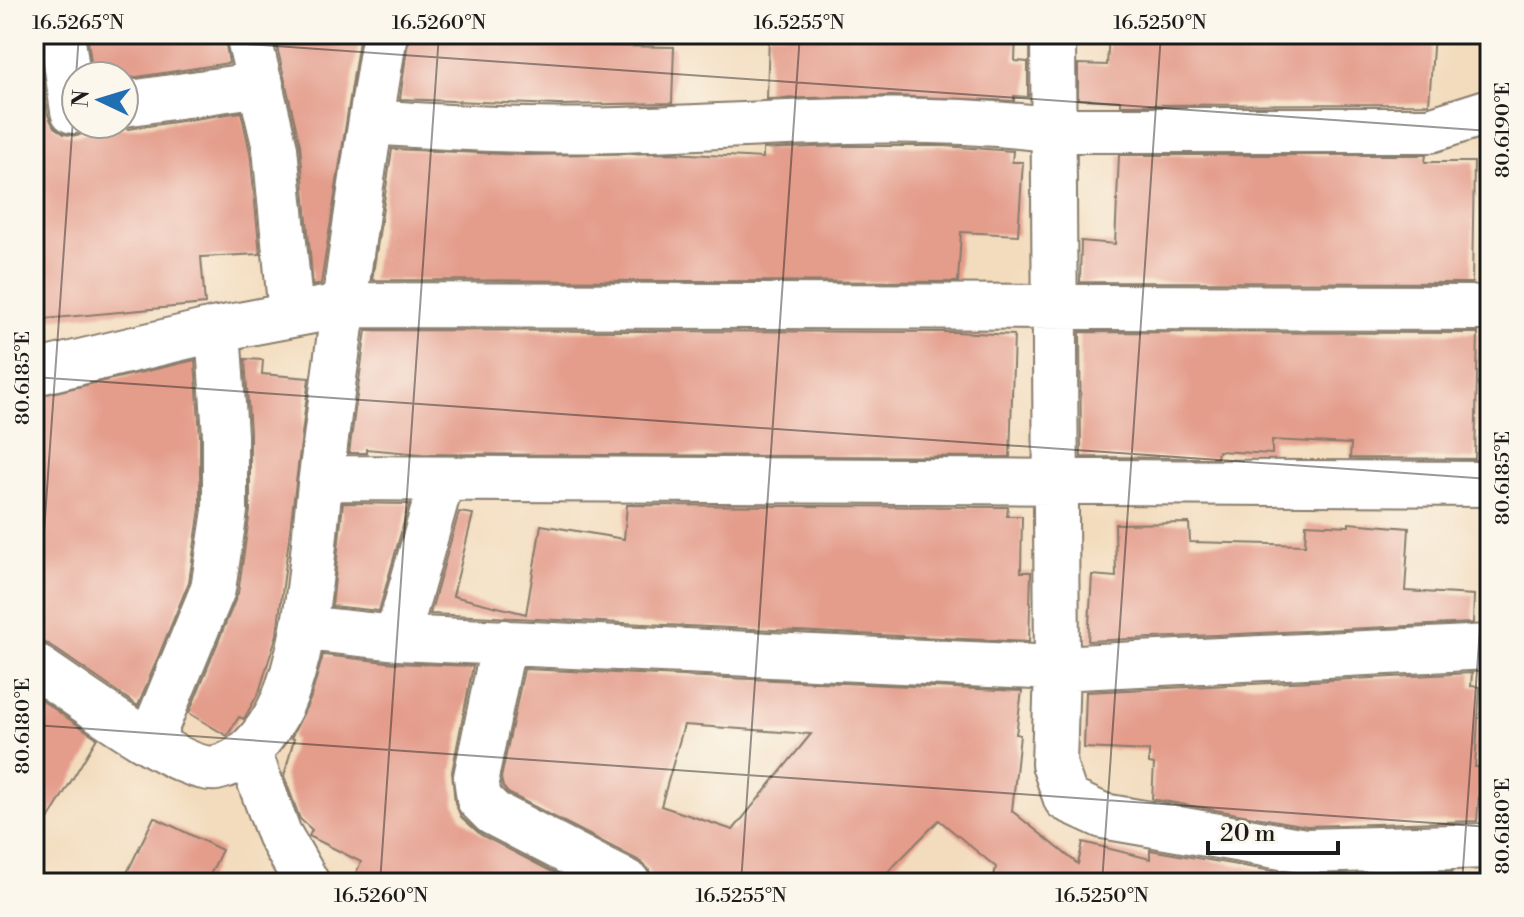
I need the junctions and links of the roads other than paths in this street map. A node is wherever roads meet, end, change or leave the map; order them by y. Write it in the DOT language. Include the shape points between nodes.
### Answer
graph roads {
  1 [pos="62,34"];
  2 [pos="248,34"];
  3 [pos="385,34"];
  4 [pos="1053,34"];
  5 [pos="62,60"];
  6 [pos="261,84"];
  7 [pos="140,102"];
  8 [pos="1490,111"];
  9 [pos="371,122"];
  10 [pos="1055,130"];
  11 [pos="345,305"];
  12 [pos="1054,306"];
  13 [pos="1490,308"];
  14 [pos="291,315"];
  15 [pos="218,329"];
  16 [pos="34,373"];
  17 [pos="321,478"];
  18 [pos="442,479"];
  19 [pos="1055,482"];
  20 [pos="1490,484"];
  21 [pos="304,628"];
  22 [pos="397,638"];
  23 [pos="504,642"];
  24 [pos="1490,647"];
  25 [pos="34,665"];
  26 [pos="1057,668"];
  27 [pos="150,742"];
  28 [pos="249,752"];
  29 [pos="1490,846"];
  30 [pos="307,883"];
  31 [pos="628,883"];
  1 -- 5 [label="street"];
  2 -- 6 [label="street"];
  3 -- 9 [label="street"];
  4 -- 10 [label="street"];
  6 -- 7 [label="street"];
  6 -- 14 [label="street" via="275,148"];
  8 -- 10 [label="street" via="1430,130"];
  9 -- 10 [label="street" via="615,130 935,119"];
  9 -- 11 [label="street"];
  10 -- 12 [label="street"];
  11 -- 12 [label="street"];
  11 -- 14 [label="street"];
  11 -- 17 [label="street"];
  12 -- 13 [label="street"];
  12 -- 19 [label="street"];
  14 -- 15 [label="street"];
  15 -- 16 [label="street"];
  15 -- 27 [label="street" via="225,511 213,589"];
  17 -- 18 [label="street"];
  17 -- 21 [label="street"];
  18 -- 19 [label="street"];
  18 -- 22 [label="street"];
  19 -- 20 [label="street"];
  19 -- 26 [label="street"];
  21 -- 22 [label="street"];
  21 -- 28 [label="street" via="287,691 270,728"];
  22 -- 23 [label="street"];
  23 -- 26 [label="street"];
  23 -- 31 [label="street" via="476,777 479,799 493,813"];
  24 -- 26 [label="street"];
  25 -- 27 [label="street"];
  26 -- 29 [label="street" via="1054,764 1066,799 1103,816 1305,851"];
  27 -- 28 [label="street" via="195,766 216,768"];
  28 -- 30 [label="street" via="279,834"];
}
